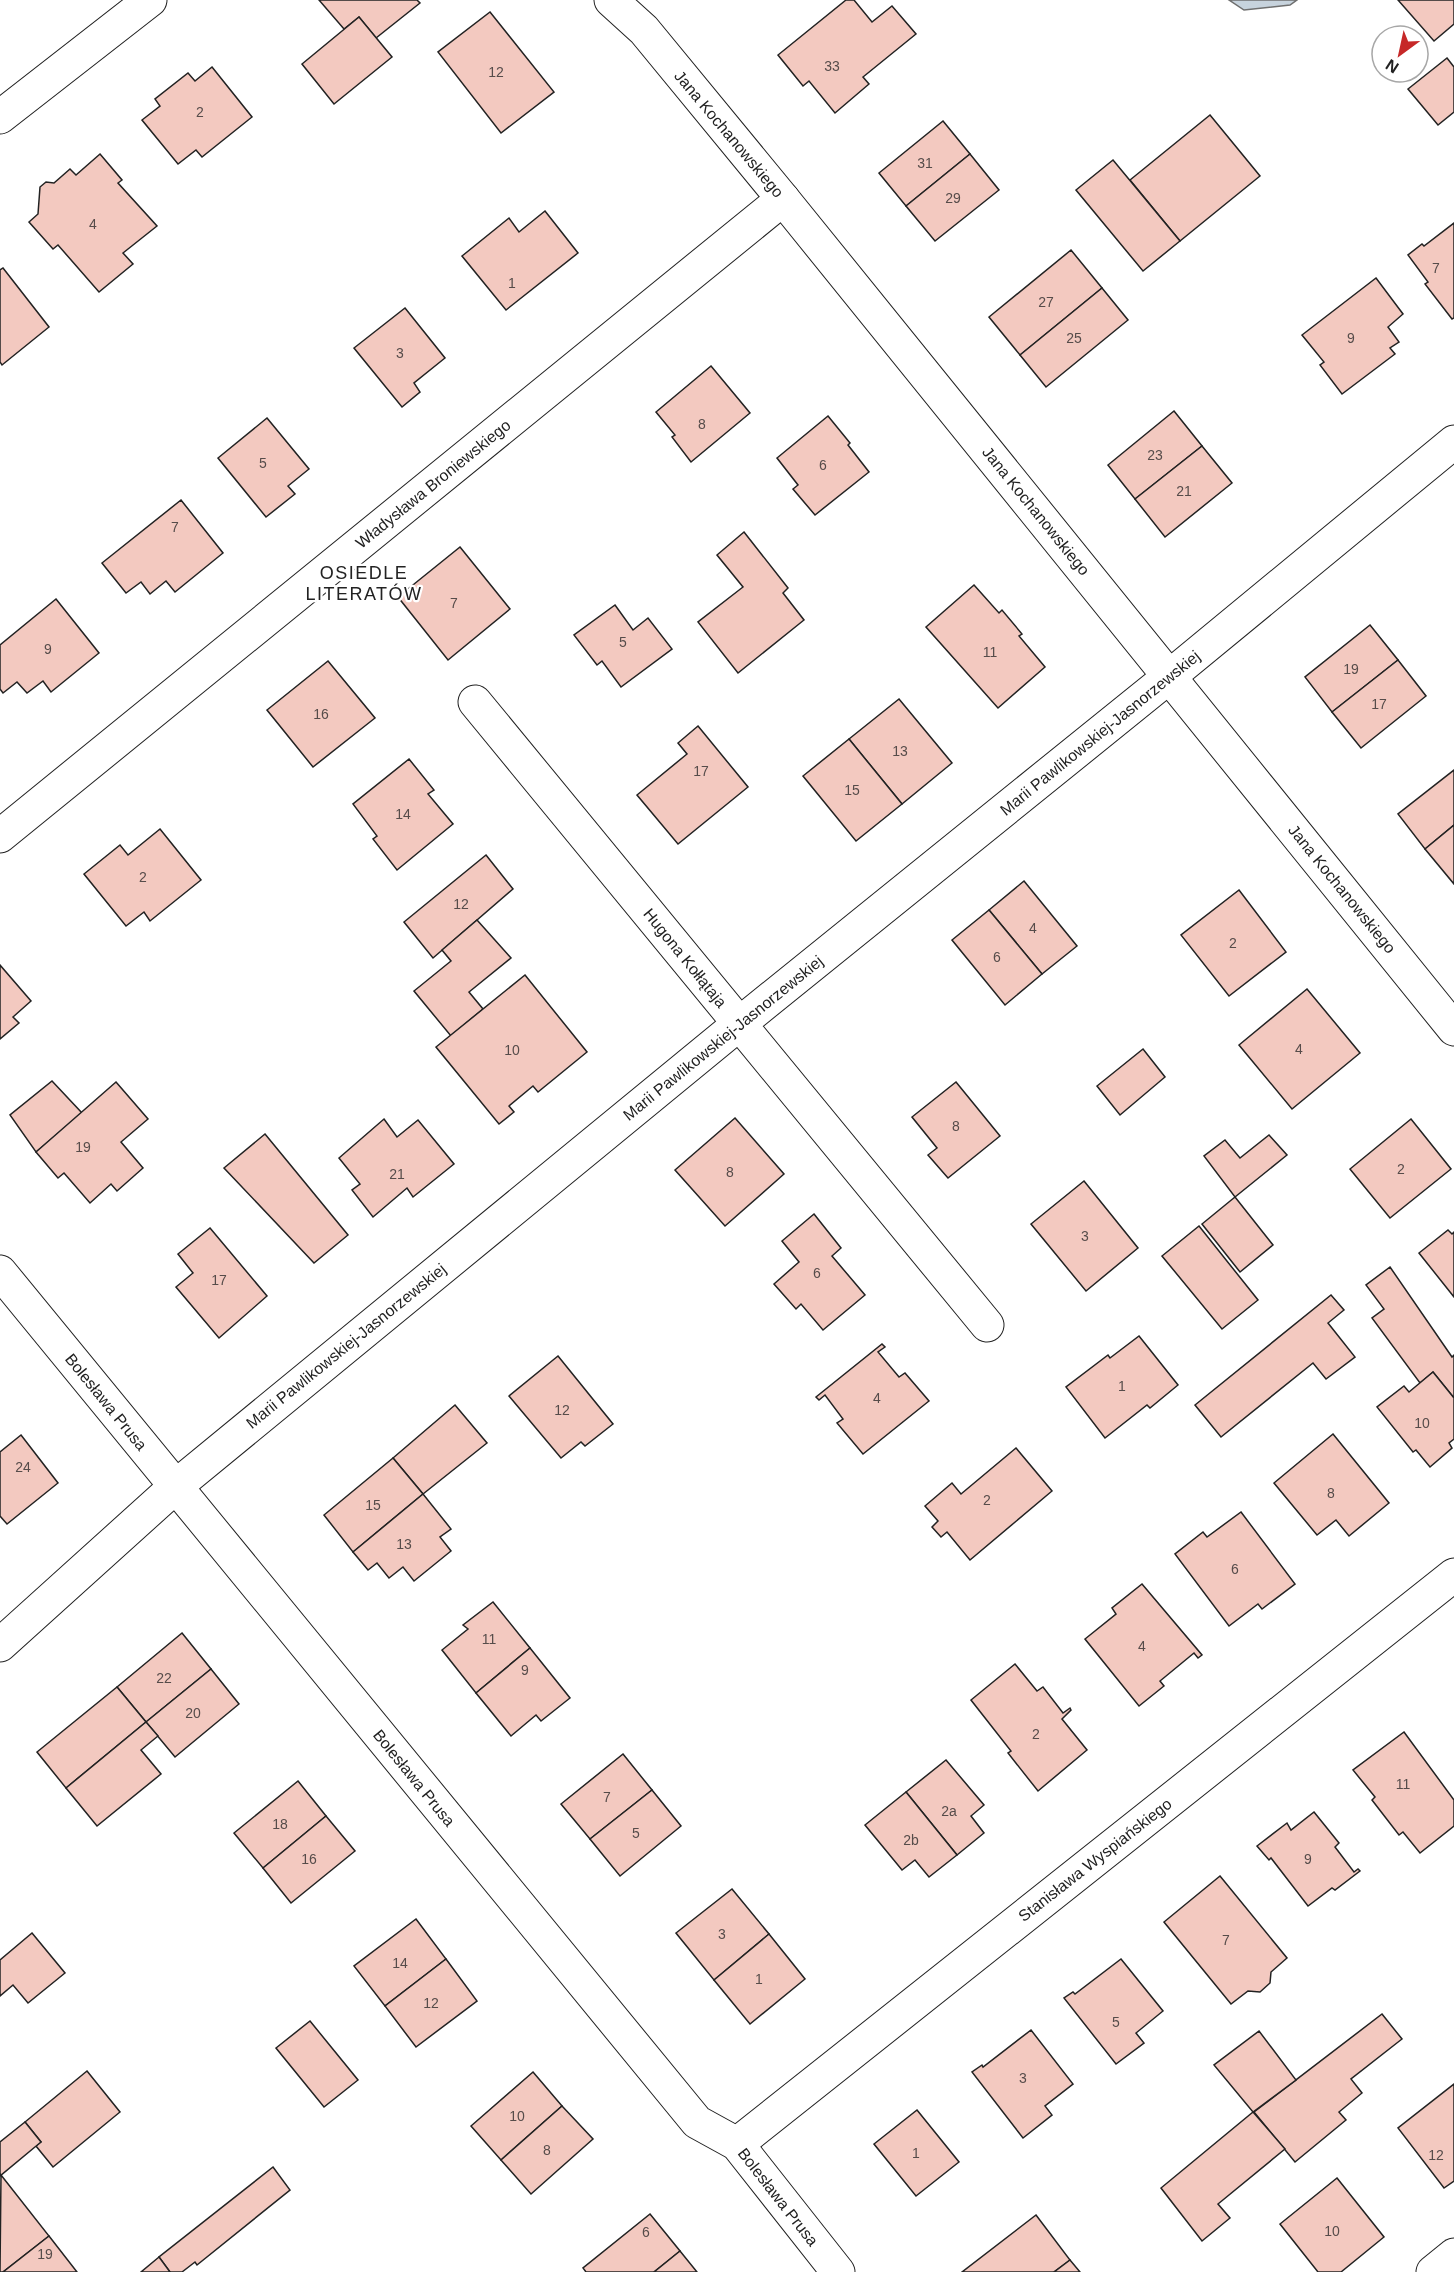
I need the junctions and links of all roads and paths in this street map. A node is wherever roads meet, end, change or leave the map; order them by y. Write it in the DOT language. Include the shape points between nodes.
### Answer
graph roads {
  1 [pos="150,0"];
  2 [pos="611,0"];
  3 [pos="0,117"];
  4 [pos="783,199"];
  5 [pos="1454,442"];
  6 [pos="1170,676"];
  7 [pos="476,702"];
  8 [pos="0,836"];
  9 [pos="739,1024"];
  10 [pos="1454,1029"];
  11 [pos="0,1272"];
  12 [pos="987,1325"];
  13 [pos="175,1487"];
  14 [pos="1454,1575"];
  15 [pos="0,1645"];
  16 [pos="737,2144"];
  17 [pos="1454,2255"];
  18 [pos="838,2272"];
  19 [pos="1433,2272"];
  1 -- 3 [label="street"];
  2 -- 4 [label="street, Jana Kochanowskiego" via="644,30"];
  4 -- 6 [label="street, Jana Kochanowskiego"];
  4 -- 8 [label="street, Władysława Broniewskiego"];
  5 -- 6 [label="street, Marii Pawlikowskiej-Jasnorzewskiej"];
  6 -- 9 [label="street, Marii Pawlikowskiej-Jasnorzewskiej"];
  6 -- 10 [label="street, Jana Kochanowskiego"];
  7 -- 9 [label="street, Hugona Kołłątaja"];
  9 -- 12 [label="street, Hugona Kołłątaja"];
  9 -- 13 [label="street, Marii Pawlikowskiej-Jasnorzewskiej"];
  11 -- 13 [label="street, Bolesława Prusa"];
  13 -- 15 [label="street, Marii Pawlikowskiej-Jasnorzewskiej"];
  13 -- 16 [label="street, Bolesława Prusa" via="697,2122"];
  14 -- 16 [label="street, Stanisława Wyspiańskiego"];
  16 -- 18 [label="street, Bolesława Prusa"];
  17 -- 19 [label="street"];
}
